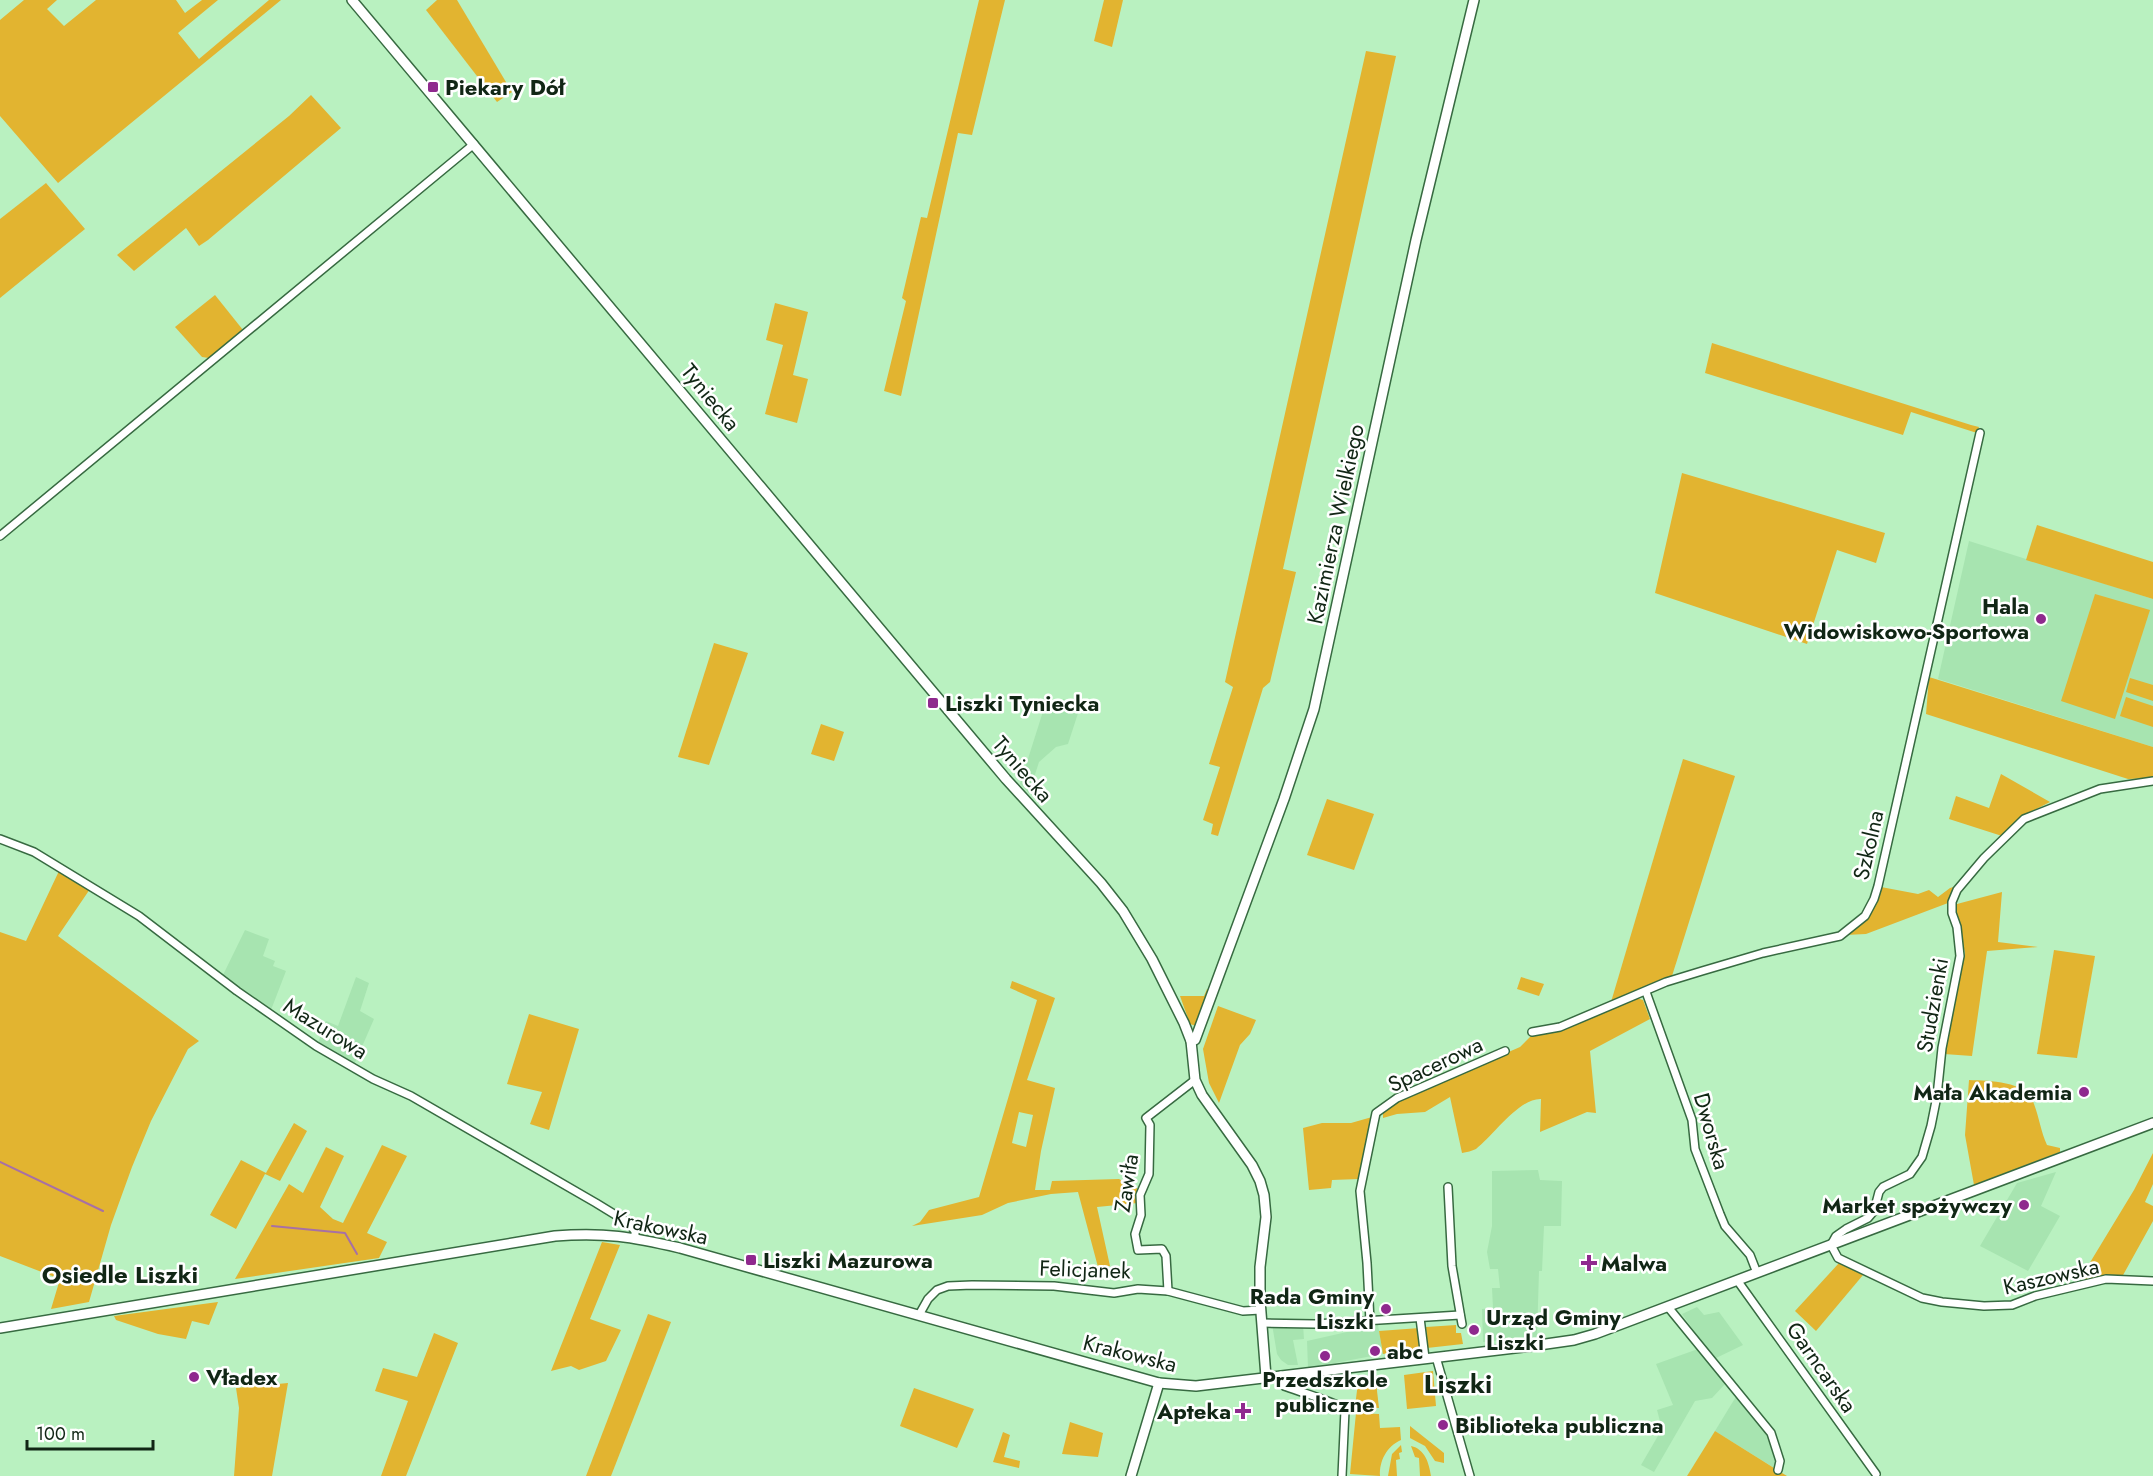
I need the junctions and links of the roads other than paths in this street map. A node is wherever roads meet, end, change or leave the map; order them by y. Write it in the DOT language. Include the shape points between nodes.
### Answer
graph roads {
  1 [pos="352,0"];
  2 [pos="1474,0"];
  3 [pos="474,144"];
  4 [pos="1980,433"];
  5 [pos="0,536"];
  6 [pos="2153,781"];
  7 [pos="0,839"];
  8 [pos="1646,992"];
  9 [pos="1532,1032"];
  10 [pos="1191,1041"];
  11 [pos="1505,1051"];
  12 [pos="1195,1080"];
  13 [pos="2153,1123"];
  14 [pos="1448,1187"];
  15 [pos="635,1238"];
  16 [pos="1831,1245"];
  17 [pos="1757,1273"];
  18 [pos="1737,1280"];
  19 [pos="2153,1281"];
  20 [pos="1168,1291"];
  21 [pos="1668,1307"];
  22 [pos="1261,1310"];
  23 [pos="919,1315"];
  24 [pos="1460,1315"];
  25 [pos="1420,1317"];
  26 [pos="1370,1321"];
  27 [pos="1263,1323"];
  28 [pos="1462,1324"];
  29 [pos="0,1328"];
  30 [pos="1436,1357"];
  31 [pos="1425,1358"];
  32 [pos="1281,1375"];
  33 [pos="1266,1377"];
  34 [pos="1159,1383"];
  35 [pos="1779,1470"];
  36 [pos="1876,1474"];
  37 [pos="1131,1476"];
  38 [pos="1342,1476"];
  39 [pos="1470,1476"];
  1 -- 3 [label="street, Tyniecka"];
  2 -- 10 [label="street, Kazimierza Wielkiego" via="1416,240 1314,709 1195,1040"];
  3 -- 5 [label="street"];
  3 -- 10 [label="street, Tyniecka" via="1006,779 1124,911"];
  4 -- 8 [label="street, Szkolna" via="1880,878 1865,916 1840,936 1763,953 1666,982"];
  6 -- 16 [label="street, Studzienki" via="2100,789 2024,819 1957,890 1952,904 1960,956 1937,1095 1922,1157 1910,1174 1883,1187 1868,1218 1841,1232"];
  7 -- 15 [label="street, Mazurowa" via="34,852 139,916 316,1046 411,1096 627,1222 635,1231"];
  8 -- 9 [label="street, Szkolna" via="1560,1027"];
  8 -- 17 [label="street, Dworska" via="1692,1120 1695,1149 1720,1214 1725,1226 1750,1255"];
  10 -- 12 [label="street, Tyniecka"];
  11 -- 26 [label="street, Spacerowa" via="1397,1098 1376,1113 1360,1191"];
  12 -- 20 [label="street, Zawiła" via="1146,1118 1150,1125 1149,1174 1140,1195 1136,1243 1138,1250 1162,1250 1166,1256"];
  12 -- 22 [label="street, Tyniecka" via="1252,1166 1264,1195"];
  13 -- 16 [label="street, Krakowska"];
  14 -- 24 [label="street" via="1452,1266"];
  15 -- 23 [label="street, Krakowska"];
  15 -- 29 [label="street, Krakowska" via="601,1233 555,1236"];
  16 -- 17 [label="street, Krakowska"];
  16 -- 19 [label="street, Kaszowska" via="1838,1258 1922,1298 1942,1302 1998,1307 2106,1279"];
  17 -- 18 [label="street, Krakowska"];
  18 -- 21 [label="street, Krakowska"];
  18 -- 36 [label="street, Garncarska"];
  20 -- 22 [label="street, Felicjanek" via="1243,1311"];
  20 -- 23 [label="street, Felicjanek" via="1138,1289 1114,1293 1054,1286 948,1286 937,1290"];
  21 -- 30 [label="street, Krakowska" via="1577,1339"];
  21 -- 35 [label="street" via="1771,1433"];
  22 -- 27 [label="street, Tyniecka"];
  23 -- 34 [label="street, Krakowska"];
  24 -- 25 [label="street"];
  24 -- 28 [label="street"];
  25 -- 26 [label="street"];
  25 -- 31 [label="street"];
  26 -- 27 [label="street"];
  27 -- 33 [label="street, Tyniecka"];
  30 -- 31 [label="street, Krakowska"];
  30 -- 39 [label="street"];
  31 -- 32 [label="street, Krakowska"];
  32 -- 33 [label="street, Krakowska"];
  32 -- 38 [label="street" via="1284,1386 1345,1410"];
  33 -- 34 [label="street, Krakowska" via="1196,1386"];
  34 -- 37 [label="street"];
}
